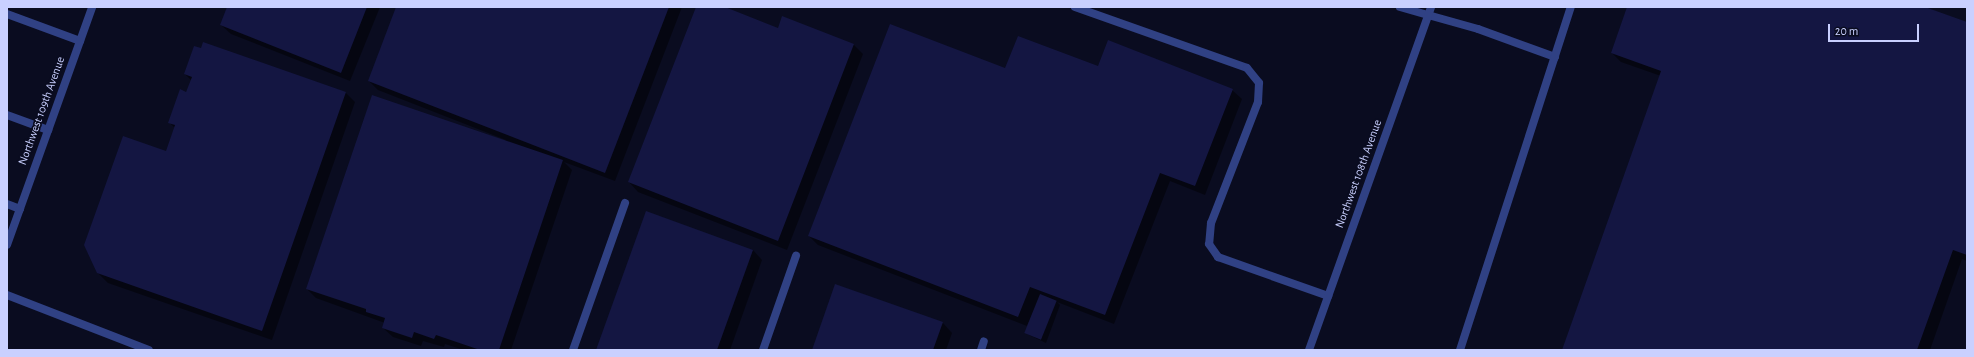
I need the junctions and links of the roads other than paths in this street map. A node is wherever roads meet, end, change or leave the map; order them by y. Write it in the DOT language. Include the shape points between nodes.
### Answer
graph roads {
  1 [pos="92,7"];
  2 [pos="1075,7"];
  3 [pos="1400,7"];
  4 [pos="1571,7"];
  5 [pos="1430,11"];
  6 [pos="7,14"];
  7 [pos="80,41"];
  8 [pos="1555,57"];
  9 [pos="7,115"];
  10 [pos="48,130"];
  11 [pos="625,203"];
  12 [pos="7,204"];
  13 [pos="20,209"];
  14 [pos="7,245"];
  15 [pos="796,256"];
  16 [pos="7,295"];
  17 [pos="1328,296"];
  18 [pos="984,341"];
  19 [pos="149,350"];
  20 [pos="573,350"];
  21 [pos="763,350"];
  22 [pos="981,350"];
  23 [pos="1309,350"];
  24 [pos="1460,350"];
  1 -- 7 [label="street, Northwest 109th Avenue"];
  2 -- 17 [label="street" via="1247,68 1259,83 1258,102 1211,223 1209,244 1218,256"];
  3 -- 5 [label="street"];
  4 -- 8 [label="street"];
  5 -- 8 [label="street"];
  5 -- 17 [label="street, Northwest 108th Avenue"];
  6 -- 7 [label="street"];
  7 -- 10 [label="street, Northwest 109th Avenue"];
  8 -- 24 [label="street"];
  9 -- 10 [label="street"];
  10 -- 13 [label="street, Northwest 109th Avenue"];
  11 -- 20 [label="street"];
  12 -- 13 [label="street"];
  13 -- 14 [label="street, Northwest 109th Avenue"];
  15 -- 21 [label="street"];
  16 -- 19 [label="street"];
  17 -- 23 [label="street, Northwest 108th Avenue"];
  18 -- 22 [label="street"];
}
